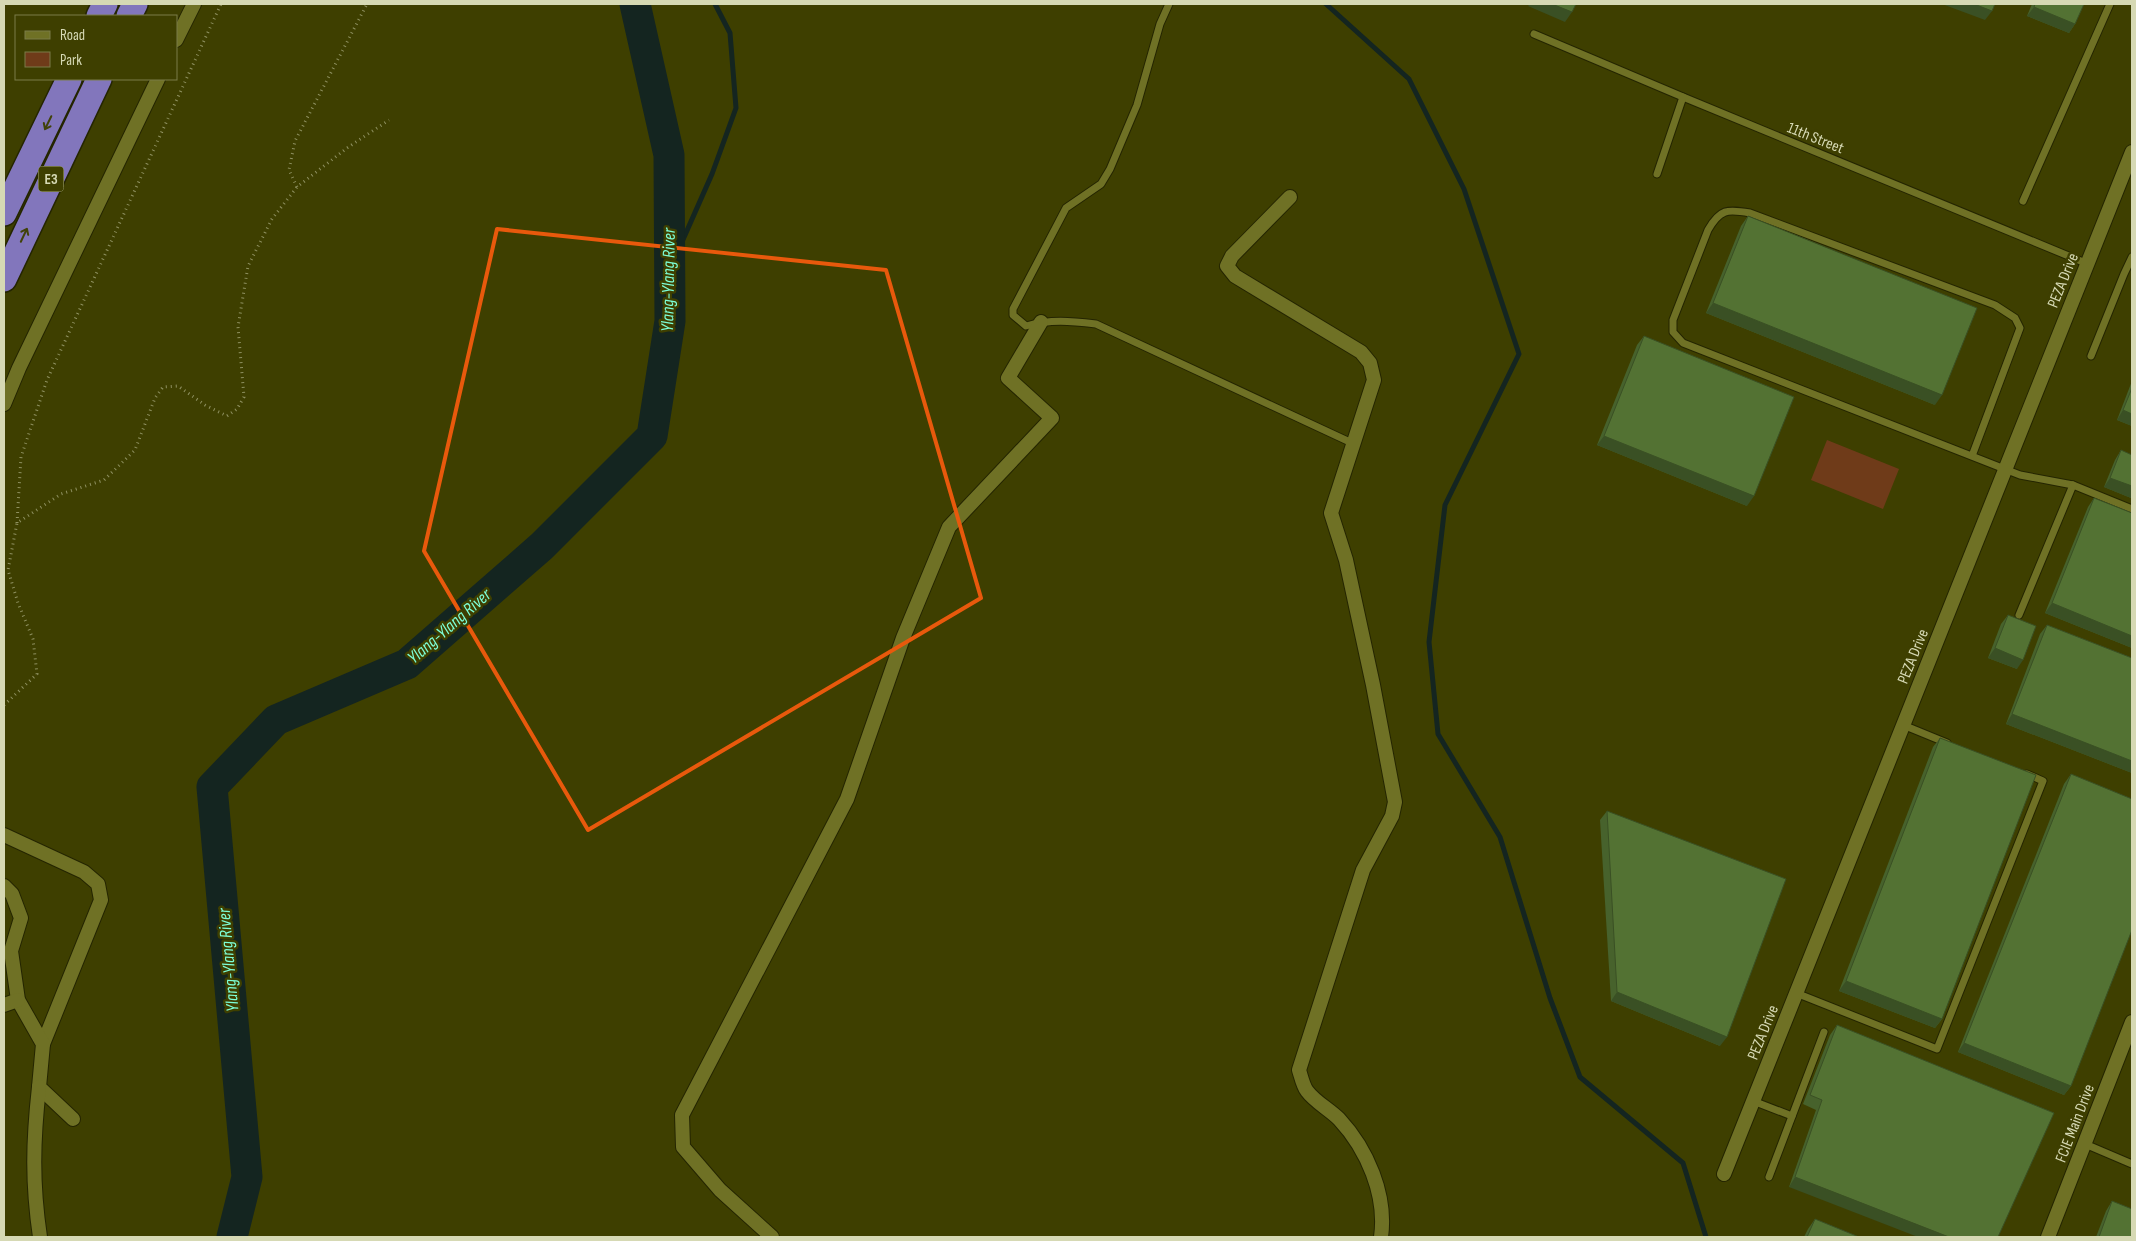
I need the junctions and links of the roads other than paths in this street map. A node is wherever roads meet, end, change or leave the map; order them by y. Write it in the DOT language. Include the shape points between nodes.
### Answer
graph roads {
  1 [pos="194,4"];
  2 [pos="1169,4"];
  3 [pos="2110,4"];
  4 [pos="1534,34"];
  5 [pos="178,36"];
  6 [pos="69,80"];
  7 [pos="99,80"];
  8 [pos="158,80"];
  9 [pos="1683,98"];
  10 [pos="2132,152"];
  11 [pos="1657,174"];
  12 [pos="1290,197"];
  13 [pos="2023,201"];
  14 [pos="4,213"];
  15 [pos="2132,257"];
  16 [pos="2088,264"];
  17 [pos="4,279"];
  18 [pos="1041,322"];
  19 [pos="2091,356"];
  20 [pos="4,404"];
  21 [pos="1352,442"];
  22 [pos="1972,456"];
  23 [pos="2006,469"];
  24 [pos="2073,485"];
  25 [pos="2132,509"];
  26 [pos="2020,615"];
  27 [pos="1903,725"];
  28 [pos="1955,746"];
  29 [pos="2017,770"];
  30 [pos="4,835"];
  31 [pos="4,886"];
  32 [pos="1796,993"];
  33 [pos="18,1000"];
  34 [pos="4,1005"];
  35 [pos="2132,1022"];
  36 [pos="1824,1032"];
  37 [pos="43,1044"];
  38 [pos="39,1087"];
  39 [pos="1753,1101"];
  40 [pos="1792,1116"];
  41 [pos="73,1119"];
  42 [pos="2085,1144"];
  43 [pos="2132,1164"];
  44 [pos="1724,1174"];
  45 [pos="1768,1177"];
  46 [pos="40,1237"];
  47 [pos="772,1237"];
  48 [pos="1381,1237"];
  49 [pos="2048,1237"];
  1 -- 5 [label="street"];
  2 -- 18 [label="lane" via="1160,24 1137,105 1110,169 1101,184 1066,208 1013,309 1013,315 1026,326"];
  3 -- 13 [label="lane"];
  4 -- 9 [label="lane, 11th Street"];
  6 -- 14 [label="highway, E3, one-way"];
  17 -- 7 [label="highway, E3, one-way"];
  8 -- 20 [label="street"];
  9 -- 11 [label="lane"];
  9 -- 16 [label="lane, 11th Street"];
  10 -- 16 [label="street, PEZA Drive"];
  12 -- 21 [label="street" via="1232,256 1227,266 1235,276 1361,352 1370,363 1374,380"];
  15 -- 19 [label="lane"];
  16 -- 23 [label="street, PEZA Drive"];
  18 -- 21 [label="lane" via="1064,320 1096,324"];
  18 -- 47 [label="street" via="1008,378 1052,418 949,527 902,638 847,799 682,1115 683,1148 720,1190"];
  21 -- 48 [label="street" via="1331,513 1346,560 1395,802 1392,816 1363,870 1299,1070 1306,1090 1339,1119 1364,1150 1377,1188 1383,1226"];
  22 -- 22 [label="lane" via="1683,343 1673,332 1673,320 1716,216 1731,209 1750,214 1995,305 2014,318 2020,328"];
  22 -- 23 [label="lane"];
  23 -- 24 [label="lane"];
  23 -- 27 [label="street, PEZA Drive"];
  24 -- 25 [label="lane"];
  24 -- 26 [label="lane"];
  27 -- 28 [label="lane"];
  27 -- 32 [label="street, PEZA Drive"];
  29 -- 32 [label="lane" via="2043,781 1937,1050"];
  30 -- 37 [label="street" via="84,872 98,884 101,900"];
  31 -- 33 [label="street" via="12,894 21,918 11,952"];
  32 -- 39 [label="street, PEZA Drive"];
  33 -- 34 [label="street"];
  33 -- 37 [label="street"];
  35 -- 42 [label="street, FCIE Main Drive"];
  36 -- 40 [label="lane"];
  37 -- 38 [label="street"];
  38 -- 41 [label="street"];
  38 -- 46 [label="street" via="33,1143 34,1198"];
  39 -- 40 [label="lane"];
  39 -- 44 [label="street, PEZA Drive"];
  40 -- 45 [label="lane"];
  42 -- 43 [label="lane"];
  42 -- 49 [label="street, FCIE Main Drive"];
}
